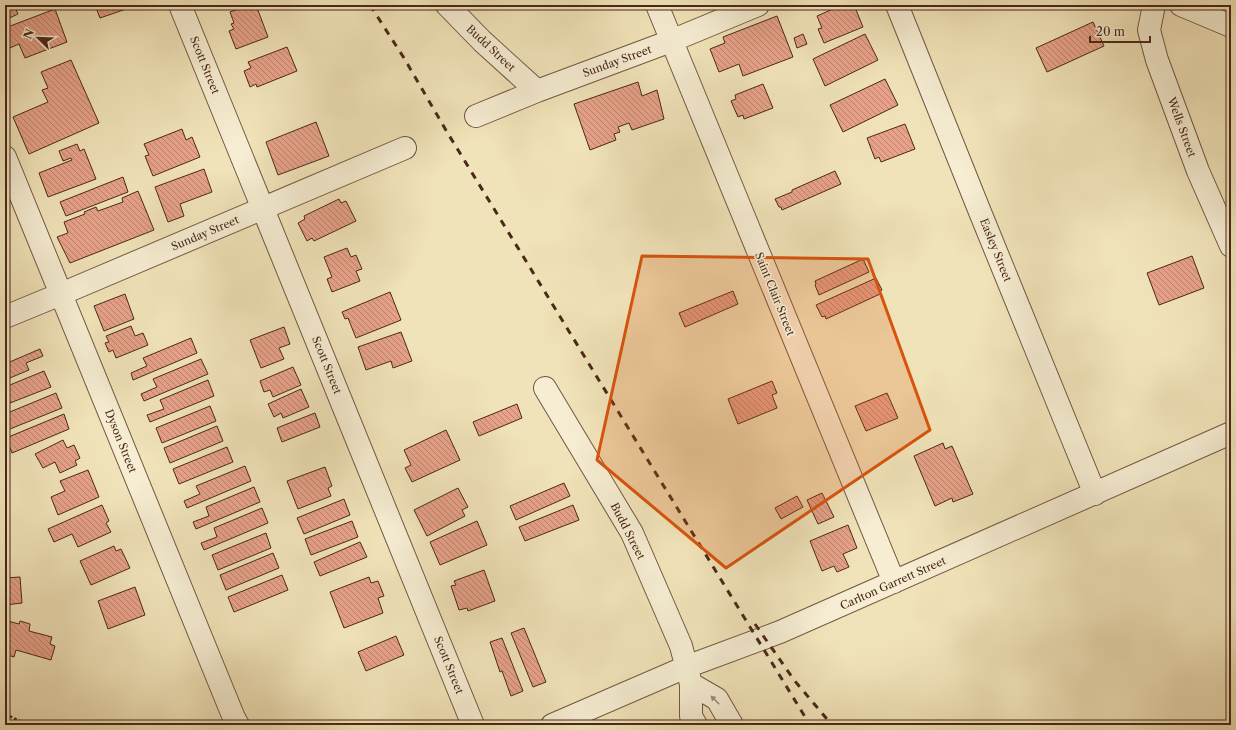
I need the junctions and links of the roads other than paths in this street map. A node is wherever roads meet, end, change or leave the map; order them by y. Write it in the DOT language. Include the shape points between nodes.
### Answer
graph roads {
  1 [pos="180,5"];
  2 [pos="446,5"];
  3 [pos="657,5"];
  4 [pos="758,5"];
  5 [pos="897,5"];
  6 [pos="1154,5"];
  7 [pos="1181,5"];
  8 [pos="1231,26"];
  9 [pos="671,41"];
  10 [pos="537,90"];
  11 [pos="476,116"];
  12 [pos="405,148"];
  13 [pos="5,157"];
  14 [pos="263,208"];
  15 [pos="1231,246"];
  16 [pos="62,294"];
  17 [pos="5,317"];
  18 [pos="545,388"];
  19 [pos="1231,433"];
  20 [pos="1096,494"];
  21 [pos="894,582"];
  22 [pos="688,676"];
  23 [pos="235,723"];
  24 [pos="473,725"];
  25 [pos="552,725"];
  26 [pos="696,725"];
  27 [pos="732,725"];
  1 -- 14 [label="street, Scott Street"];
  2 -- 10 [label="street, Budd Street"];
  3 -- 9 [label="street, Saint Clair Street"];
  4 -- 9 [label="street, Sunday Street"];
  5 -- 20 [label="street, Easley Street"];
  6 -- 15 [label="street, Wells Street" via="1149,30 1157,60 1198,171"];
  7 -- 8 [label="street"];
  9 -- 10 [label="street, Sunday Street"];
  9 -- 21 [label="street, Saint Clair Street"];
  10 -- 11 [label="street, Sunday Street"];
  12 -- 14 [label="street, Sunday Street"];
  13 -- 16 [label="street, Dyson Street"];
  14 -- 16 [label="street, Sunday Street"];
  14 -- 24 [label="street, Scott Street"];
  16 -- 17 [label="street, Sunday Street"];
  16 -- 23 [label="street, Dyson Street"];
  18 -- 22 [label="street, Budd Street" via="632,533 681,646"];
  19 -- 20 [label="street, Carlton Garrett Street"];
  20 -- 21 [label="street, Carlton Garrett Street"];
  21 -- 22 [label="street, Carlton Garrett Street"];
  22 -- 25 [label="street, Carlton Garrett Street"];
  22 -- 26 [label="street, Budd Street" via="690,716"];
  27 -- 22 [label="street, one-way" via="717,699"];
}
